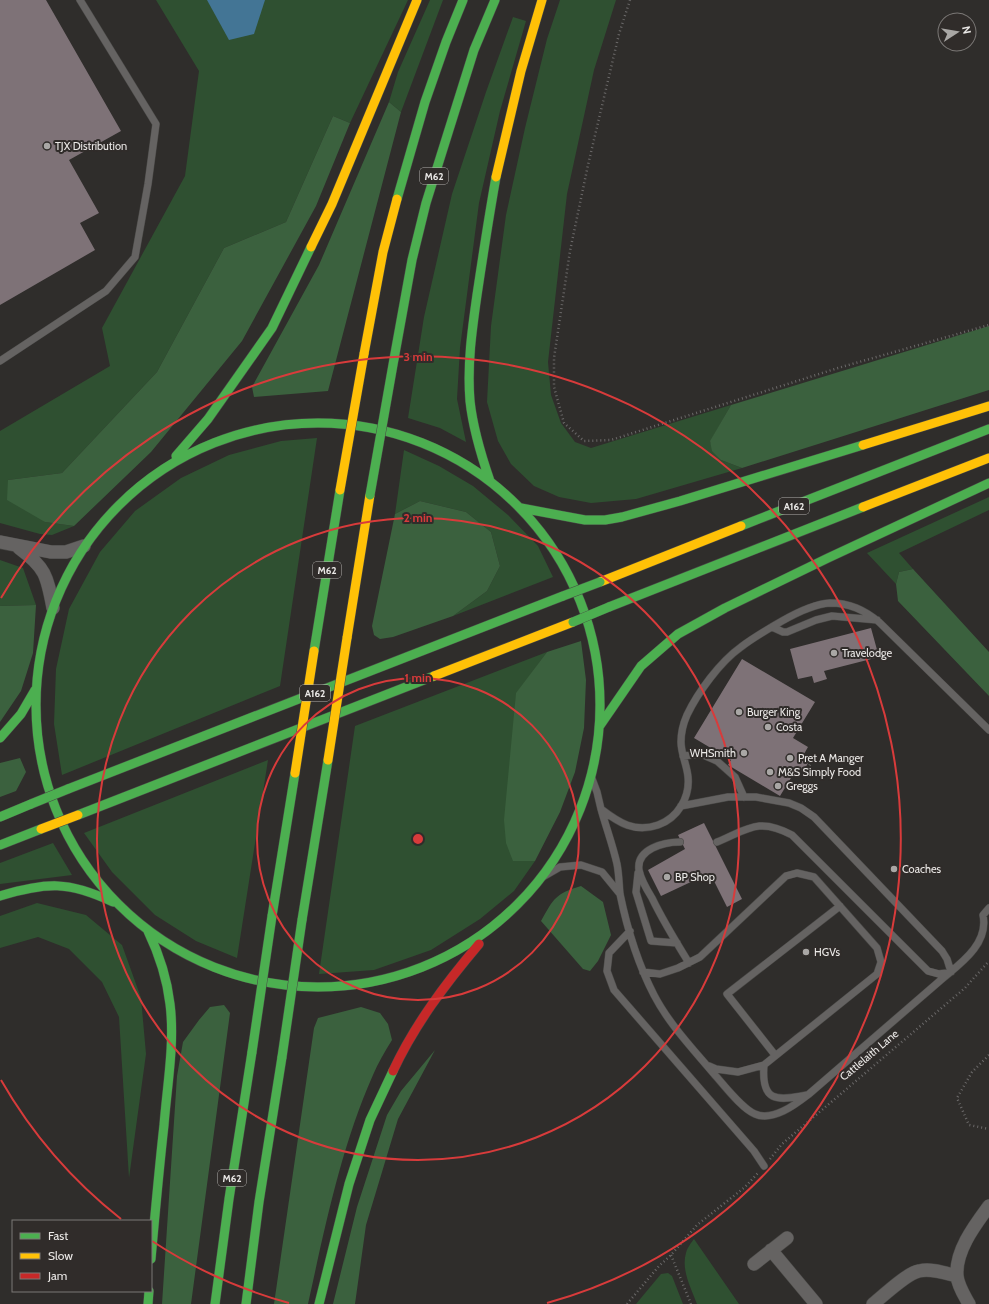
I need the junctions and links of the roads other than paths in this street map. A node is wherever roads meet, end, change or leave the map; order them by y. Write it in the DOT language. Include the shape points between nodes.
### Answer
graph roads {
  1 [pos="80,0"];
  2 [pos="417,0"];
  3 [pos="463,0"];
  4 [pos="495,0"];
  5 [pos="542,0"];
  6 [pos="0,361"];
  7 [pos="989,406"];
  8 [pos="989,429"];
  9 [pos="989,458"];
  10 [pos="169,464"];
  11 [pos="490,481"];
  12 [pos="989,483"];
  13 [pos="521,508"];
  14 [pos="0,542"];
  15 [pos="14,545"];
  16 [pos="84,546"];
  17 [pos="53,608"];
  18 [pos="877,620"];
  19 [pos="772,627"];
  20 [pos="35,690"];
  21 [pos="599,727"];
  22 [pos="989,730"];
  23 [pos="0,738"];
  24 [pos="683,756"];
  25 [pos="591,776"];
  26 [pos="744,797"];
  27 [pos="681,806"];
  28 [pos="601,809"];
  29 [pos="0,816"];
  30 [pos="680,842"];
  31 [pos="717,842"];
  32 [pos="0,845"];
  33 [pos="639,869"];
  34 [pos="542,878"];
  35 [pos="620,894"];
  36 [pos="0,896"];
  37 [pos="116,903"];
  38 [pos="840,906"];
  39 [pos="989,908"];
  40 [pos="492,928"];
  41 [pos="148,931"];
  42 [pos="630,931"];
  43 [pos="677,943"];
  44 [pos="689,963"];
  45 [pos="643,972"];
  46 [pos="951,972"];
  47 [pos="775,1056"];
  48 [pos="764,1065"];
  49 [pos="707,1066"];
  50 [pos="810,1094"];
  51 [pos="764,1166"];
  52 [pos="989,1206"];
  53 [pos="787,1238"];
  54 [pos="152,1248"];
  55 [pos="771,1250"];
  56 [pos="754,1264"];
  57 [pos="957,1276"];
  58 [pos="149,1292"];
  59 [pos="148,1304"];
  60 [pos="215,1304"];
  61 [pos="246,1304"];
  62 [pos="319,1304"];
  63 [pos="816,1304"];
  64 [pos="873,1304"];
  65 [pos="969,1304"];
  1 -- 6 [label="lane" via="156,124 135,257 106,291"];
  2 -- 10 [label="highway" via="332,204 272,328 208,419"];
  3 -- 60 [label="highway, M62, bridge" via="428,94 383,252 314,651"];
  4 -- 61 [label="highway, M62, bridge" via="474,50 426,203 412,260 370,495 302,920 258,1202"];
  5 -- 11 [label="highway" via="515,95 501,159 490,213 471,340 470,401 475,434"];
  7 -- 13 [label="highway" via="622,517 585,520"];
  8 -- 29 [label="highway, A162, bridge"];
  9 -- 32 [label="highway, A162, bridge"];
  10 -- 11 [label="highway" via="196,450 258,428 325,422 371,427 403,435 457,459"];
  10 -- 16 [label="highway" via="114,508"];
  11 -- 13 [label="highway"];
  12 -- 21 [label="highway" via="821,561 678,634 642,666"];
  13 -- 21 [label="highway" via="543,534 562,563 586,619 596,659 600,693"];
  14 -- 15 [label="street"];
  15 -- 16 [label="street" via="51,552 66,552"];
  15 -- 17 [label="street" via="39,566 47,579"];
  16 -- 17 [label="highway" via="71,567"];
  17 -- 20 [label="highway" via="41,649"];
  18 -- 19 [label="lane" via="832,616 787,632"];
  18 -- 19 [label="lane" via="856,608 828,603 813,606"];
  18 -- 22 [label="lane"];
  19 -- 24 [label="lane" via="739,648 710,678 687,715 682,729"];
  20 -- 23 [label="highway" via="21,714"];
  20 -- 37 [label="highway" via="41,760 56,812 82,860"];
  21 -- 25 [label="highway"];
  24 -- 26 [label="lane" via="701,754 717,762 735,777"];
  24 -- 27 [label="lane" via="688,787"];
  25 -- 28 [label="lane"];
  25 -- 34 [label="highway" via="570,833"];
  26 -- 27 [label="lane" via="728,796"];
  26 -- 46 [label="lane" via="789,803 814,817 942,950"];
  27 -- 28 [label="lane" via="663,823 639,828 615,820"];
  28 -- 35 [label="lane" via="617,865"];
  30 -- 33 [label="lane" via="659,844 648,851 641,860"];
  31 -- 46 [label="lane" via="762,825 779,828 792,835 928,971 940,974"];
  33 -- 43 [label="lane" via="643,882"];
  33 -- 43 [label="lane" via="636,892 651,941"];
  34 -- 35 [label="lane" via="560,867 581,865 602,872"];
  34 -- 40 [label="highway" via="510,913"];
  35 -- 42 [label="lane"];
  36 -- 37 [label="highway" via="38,887 64,886 92,893"];
  37 -- 41 [label="highway"];
  38 -- 44 [label="lane" via="814,877 797,873 786,876 700,957"];
  38 -- 47 [label="lane" via="877,948 881,962 877,974"];
  38 -- 47 [label="lane" via="727,994"];
  39 -- 46 [label="lane" via="982,915 988,927 987,938 980,949"];
  40 -- 41 [label="highway" via="459,950 405,974 341,987 308,988 275,985 243,978 212,967 182,953"];
  40 -- 62 [label="highway" via="448,981 423,1017 398,1060 370,1120 349,1184"];
  41 -- 54 [label="highway" via="170,997 171,1031"];
  42 -- 45 [label="lane"];
  42 -- 51 [label="lane" via="609,953 607,971 614,990 754,1151"];
  43 -- 44 [label="lane"];
  44 -- 45 [label="lane" via="660,974"];
  45 -- 49 [label="lane" via="668,1019"];
  46 -- 50 [label="lane"];
  47 -- 48 [label="lane"];
  48 -- 49 [label="lane" via="738,1072"];
  48 -- 50 [label="lane" via="763,1084 772,1096 788,1099"];
  49 -- 50 [label="lane" via="746,1109 756,1115 767,1116 780,1112"];
  52 -- 57 [label="street" via="972,1229 958,1260"];
  53 -- 55 [label="street"];
  55 -- 56 [label="street"];
  55 -- 63 [label="street"];
  57 -- 64 [label="street" via="928,1270 918,1271 902,1280"];
  57 -- 65 [label="street" via="960,1290"];
  58 -- 59 [label="highway"];
}
